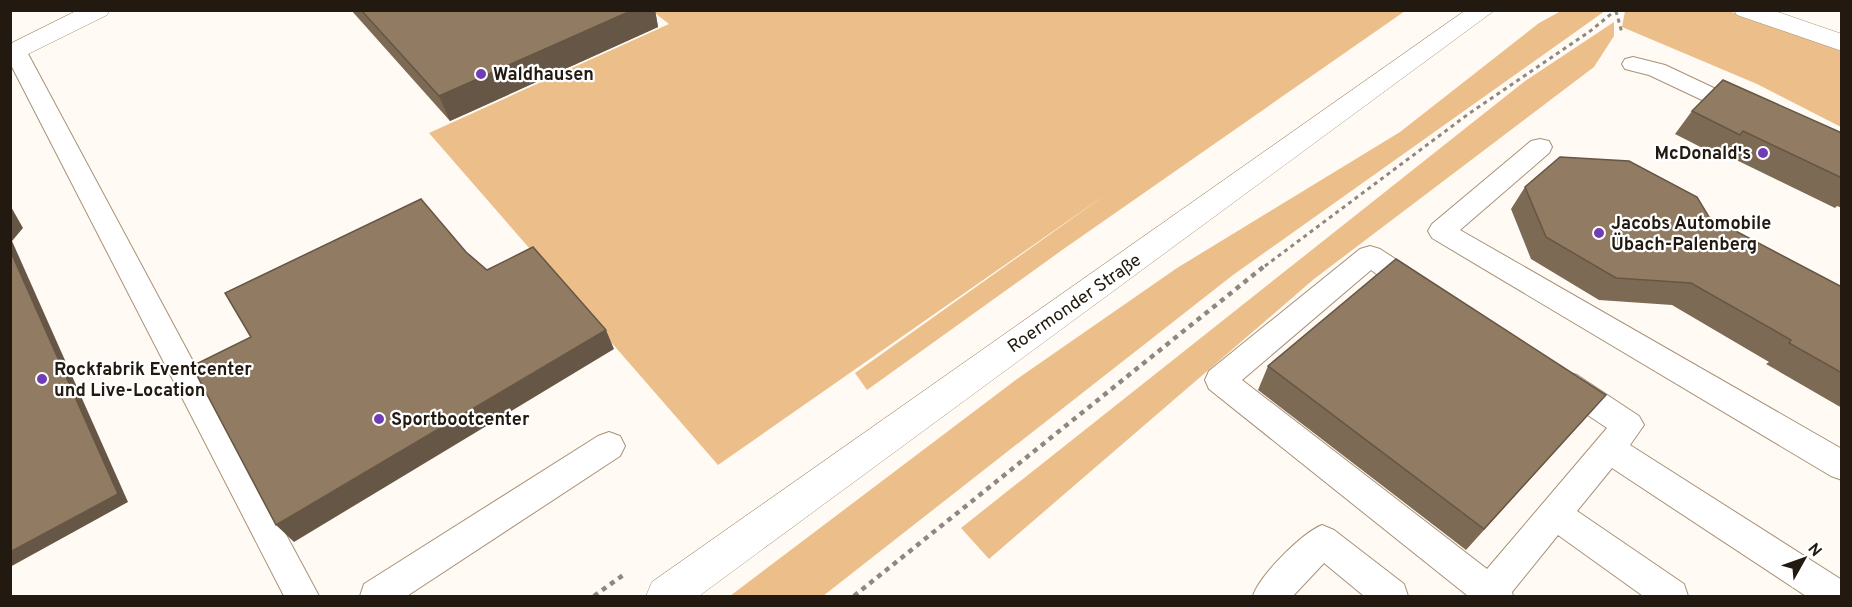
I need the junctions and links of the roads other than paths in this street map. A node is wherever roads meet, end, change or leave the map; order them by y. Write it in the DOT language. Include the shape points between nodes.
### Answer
graph roads {
  1 [pos="98,10"];
  2 [pos="1483,10"];
  3 [pos="1746,10"];
  4 [pos="1806,10"];
  5 [pos="1842,26"];
  6 [pos="1842,43"];
  7 [pos="13,54"];
  8 [pos="1633,64"];
  9 [pos="1769,122"];
  10 [pos="1540,147"];
  11 [pos="1439,302"];
  12 [pos="1539,366"];
  13 [pos="609,446"];
  14 [pos="1608,448"];
  15 [pos="1842,466"];
  16 [pos="1553,513"];
  17 [pos="1493,594"];
  18 [pos="302,597"];
  19 [pos="377,597"];
  20 [pos="666,597"];
  21 [pos="1270,597"];
  22 [pos="1391,597"];
  23 [pos="1671,597"];
  24 [pos="1836,597"];
  1 -- 7 [label="main road"];
  2 -- 20 [label="main road, Roermonder Straße"];
  3 -- 6 [label="main road"];
  4 -- 5 [label="main road"];
  7 -- 18 [label="lane"];
  8 -- 9 [label="lane" via="1657,70"];
  10 -- 15 [label="lane" via="1441,231"];
  11 -- 17 [label="lane" via="1370,256 1220,380"];
  12 -- 14 [label="lane" via="1628,425"];
  13 -- 19 [label="lane"];
  14 -- 16 [label="lane"];
  14 -- 24 [label="lane"];
  16 -- 17 [label="lane"];
  16 -- 23 [label="lane"];
  21 -- 22 [label="lane" via="1322,541"];
}
